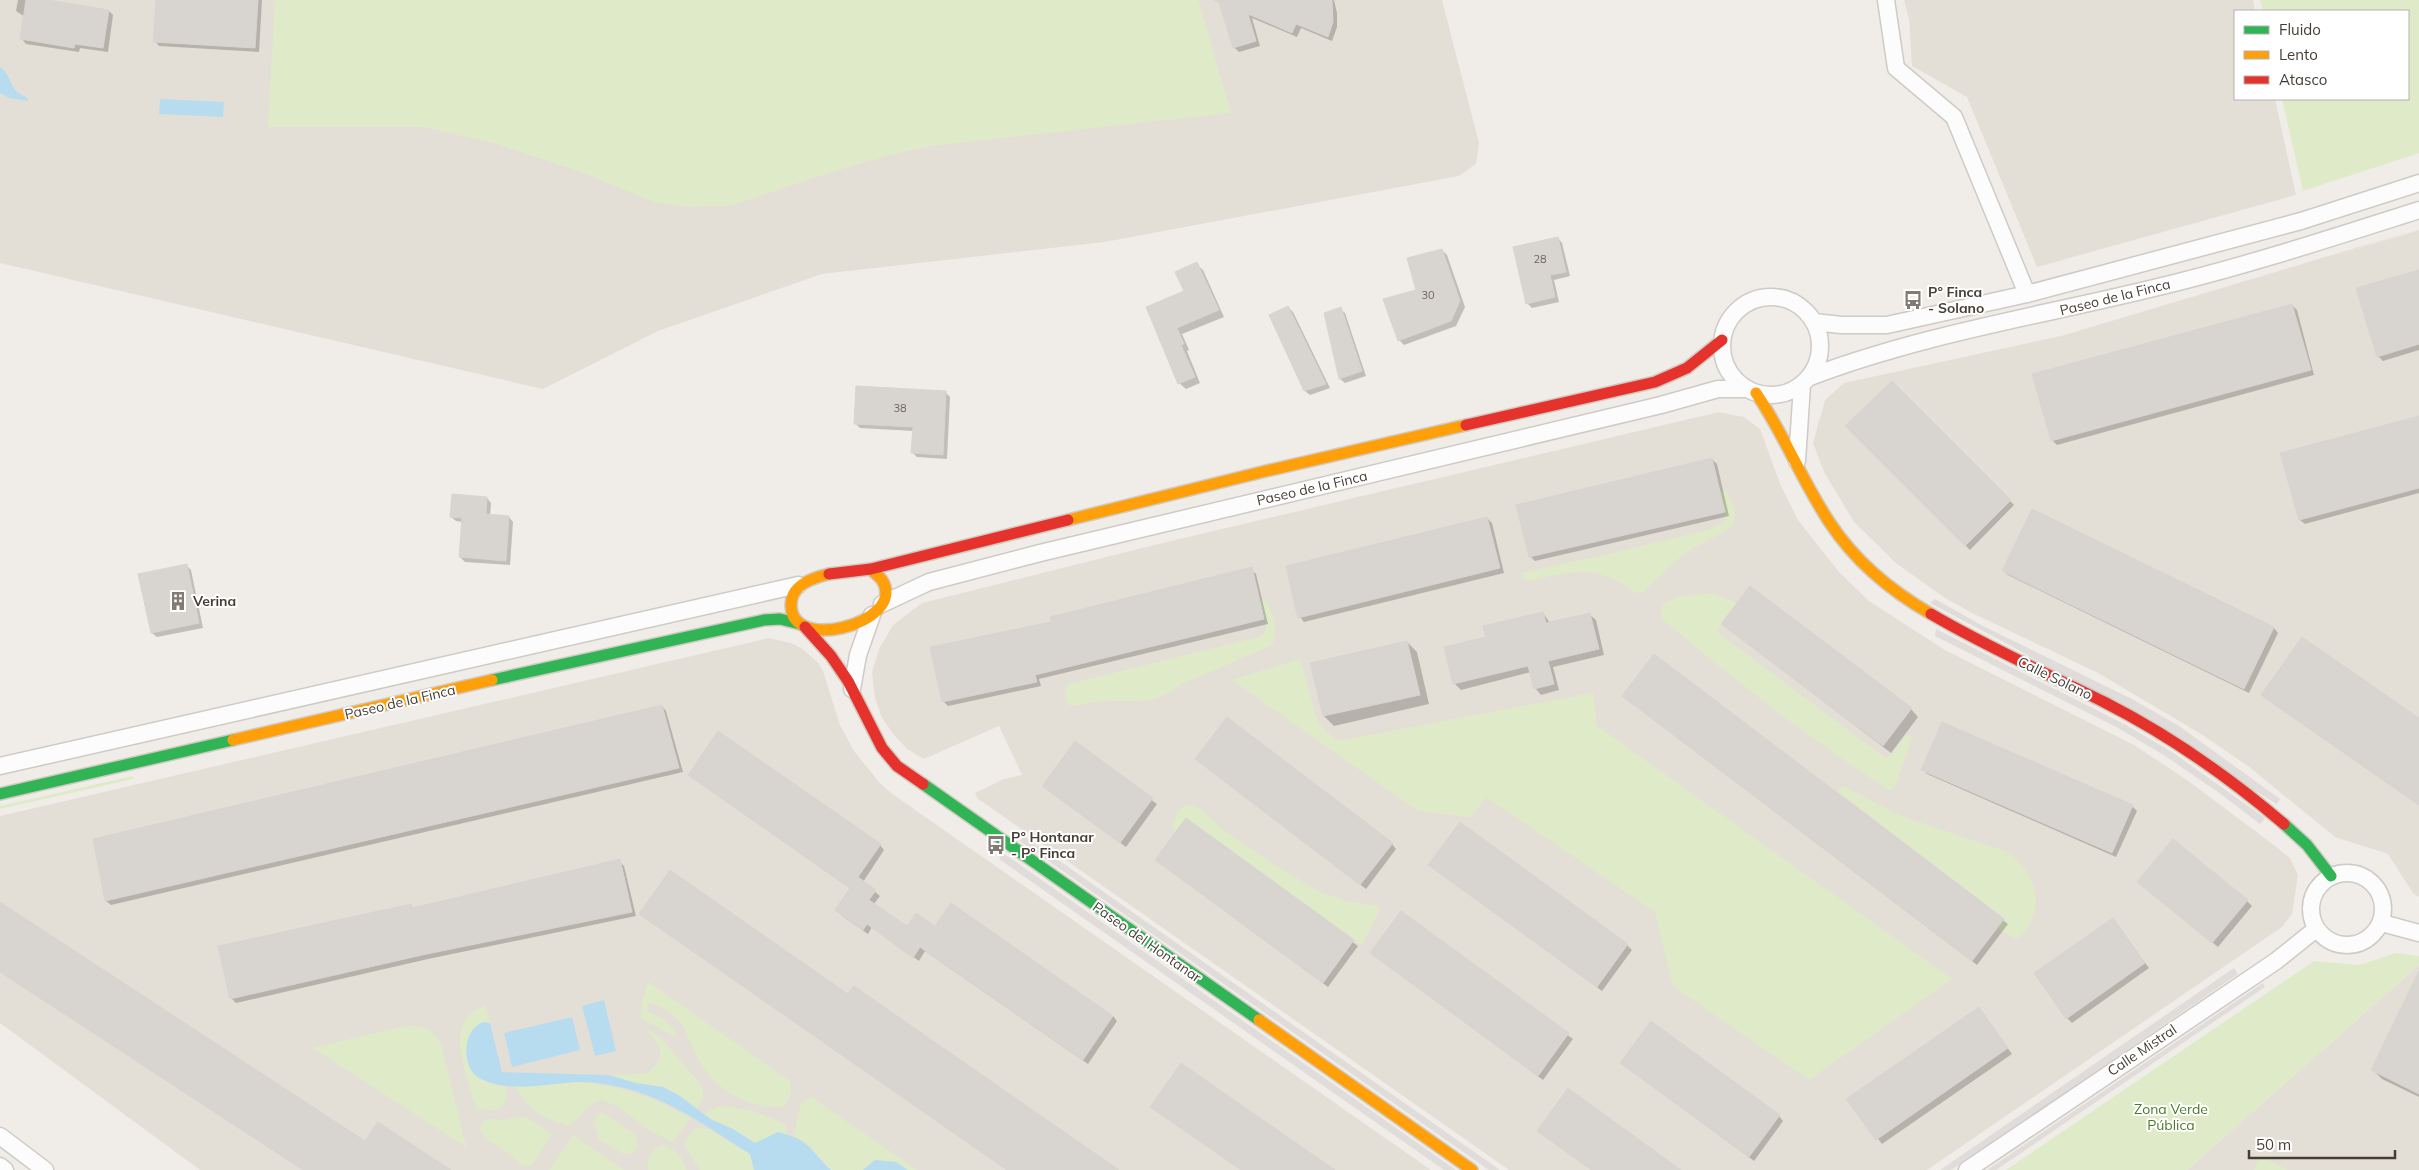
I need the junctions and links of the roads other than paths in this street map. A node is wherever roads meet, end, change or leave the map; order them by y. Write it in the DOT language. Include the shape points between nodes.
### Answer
graph roads {
  1 [pos="1886,0"];
  2 [pos="2419,182"];
  3 [pos="2419,210"];
  4 [pos="2027,294"];
  5 [pos="1814,322"];
  6 [pos="1722,340"];
  7 [pos="1806,381"];
  8 [pos="1751,391"];
  9 [pos="1797,466"];
  10 [pos="871,569"];
  11 [pos="798,585"];
  12 [pos="877,610"];
  13 [pos="802,625"];
  14 [pos="852,689"];
  15 [pos="0,766"];
  16 [pos="0,794"];
  17 [pos="2331,876"];
  18 [pos="2382,923"];
  19 [pos="2316,929"];
  20 [pos="2419,933"];
  21 [pos="0,1136"];
  22 [pos="0,1166"];
  23 [pos="5,1170"];
  24 [pos="45,1170"];
  25 [pos="1472,1170"];
  26 [pos="1967,1170"];
  1 -- 4 [label="street" via="1896,68 1954,117"];
  2 -- 4 [label="street, Paseo de la Finca" via="2301,221"];
  3 -- 7 [label="street, Paseo de la Finca" via="2156,288 1891,350"];
  4 -- 5 [label="street, Paseo de la Finca" via="1886,325"];
  5 -- 6 [label="street" via="1797,304 1774,296 1749,301 1730,317"];
  5 -- 7 [label="street" via="1820,341 1819,360"];
  6 -- 8 [label="street" via="1723,359 1732,376"];
  6 -- 10 [label="street, Paseo de la Finca" via="1687,368 1657,381 1266,471"];
  7 -- 8 [label="street" via="1780,395"];
  7 -- 9 [label="street"];
  8 -- 9 [label="street, Calle Solano" via="1778,427"];
  8 -- 12 [label="street, Paseo de la Finca" via="1718,388 1541,434 1040,553 929,582"];
  9 -- 17 [label="street, Calle Solano" via="1827,520 1855,555 1898,592 1955,629 2106,703 2184,749 2244,790 2304,839"];
  10 -- 11 [label="street" via="850,570"];
  10 -- 12 [label="street" via="885,584 886,594"];
  11 -- 13 [label="street" via="791,606"];
  11 -- 15 [label="street, Paseo de la Finca"];
  12 -- 13 [label="street" via="855,625 836,630 821,631"];
  12 -- 14 [label="street" via="858,655"];
  13 -- 14 [label="street, Paseo del Hontanar" via="831,656"];
  13 -- 16 [label="street, Paseo de la Finca" via="780,619 764,620"];
  14 -- 25 [label="street, Paseo del Hontanar" via="883,752 897,766"];
  17 -- 18 [label="street" via="2359,875 2372,882 2381,894 2384,908"];
  17 -- 19 [label="street" via="2318,886 2312,900 2311,915"];
  18 -- 19 [label="street" via="2373,936 2359,944 2343,946 2328,941"];
  18 -- 20 [label="street"];
  19 -- 26 [label="street, Calle Mistral" via="2276,961"];
  21 -- 24 [label="street"];
  22 -- 23 [label="street"];
}
